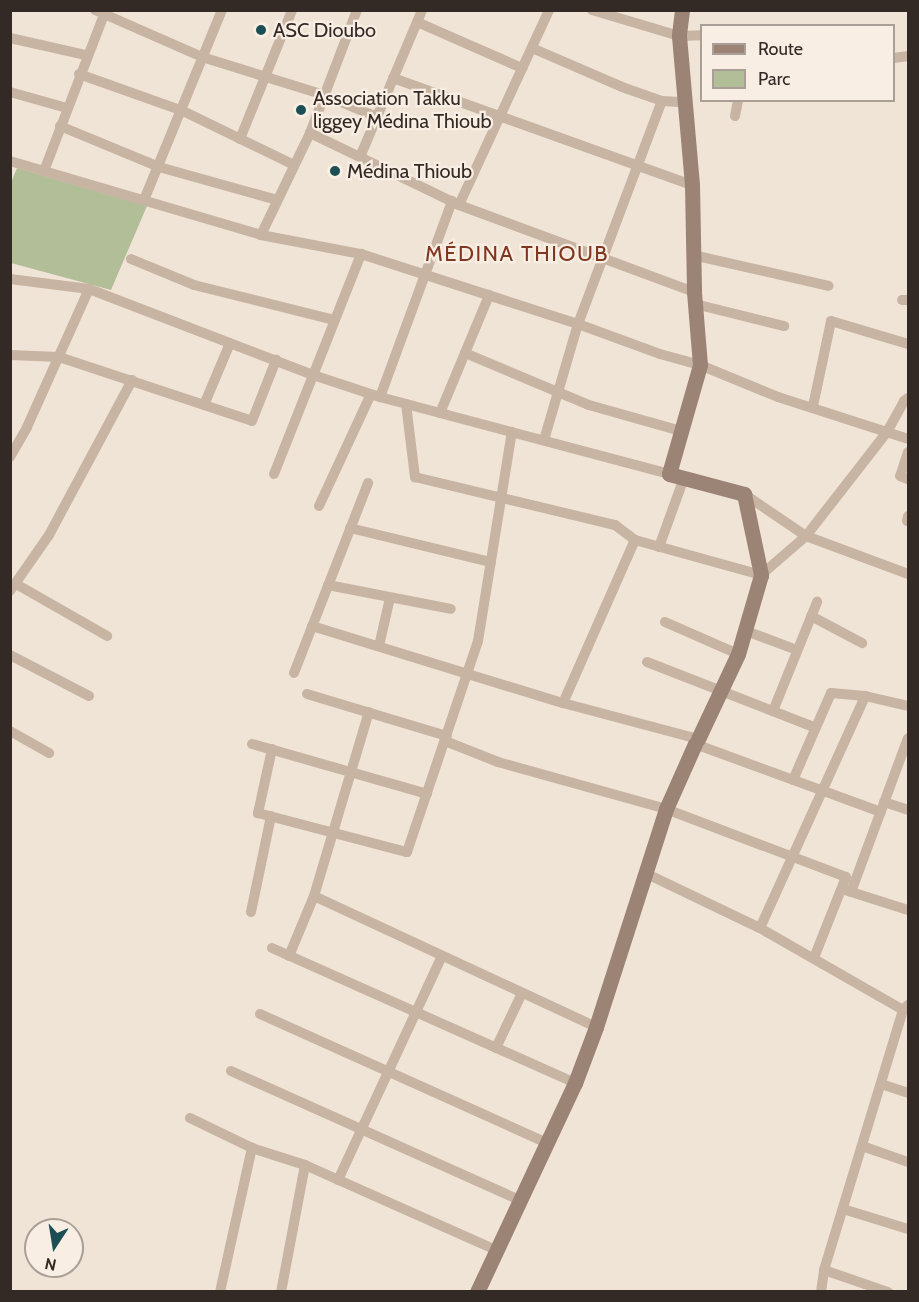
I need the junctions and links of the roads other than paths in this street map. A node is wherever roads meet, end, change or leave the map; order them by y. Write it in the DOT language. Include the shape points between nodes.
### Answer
graph roads {
  1 [pos="222,10"];
  2 [pos="292,10"];
  3 [pos="357,10"];
  4 [pos="422,10"];
  5 [pos="549,10"];
  6 [pos="592,10"];
  7 [pos="682,10"];
  8 [pos="101,12"];
  9 [pos="417,22"];
  10 [pos="700,35"];
  11 [pos="679,36"];
  12 [pos="10,38"];
  13 [pos="532,48"];
  14 [pos="86,55"];
  15 [pos="202,57"];
  16 [pos="522,69"];
  17 [pos="79,74"];
  18 [pos="265,77"];
  19 [pos="393,78"];
  20 [pos="10,92"];
  21 [pos="324,95"];
  22 [pos="662,101"];
  23 [pos="684,102"];
  24 [pos="738,102"];
  25 [pos="67,108"];
  26 [pos="183,111"];
  27 [pos="735,116"];
  28 [pos="377,117"];
  29 [pos="500,117"];
  30 [pos="60,126"];
  31 [pos="310,133"];
  32 [pos="240,139"];
  33 [pos="360,157"];
  34 [pos="10,161"];
  35 [pos="294,165"];
  36 [pos="159,166"];
  37 [pos="638,166"];
  38 [pos="44,171"];
  39 [pos="692,185"];
  40 [pos="144,200"];
  41 [pos="277,200"];
  42 [pos="456,203"];
  43 [pos="261,235"];
  44 [pos="361,254"];
  45 [pos="693,255"];
  46 [pos="604,258"];
  47 [pos="131,259"];
  48 [pos="425,274"];
  49 [pos="10,279"];
  50 [pos="829,286"];
  51 [pos="89,289"];
  52 [pos="489,296"];
  53 [pos="695,298"];
  54 [pos="334,320"];
  55 [pos="578,324"];
  56 [pos="784,326"];
  57 [pos="230,343"];
  58 [pos="909,344"];
  59 [pos="465,353"];
  60 [pos="10,355"];
  61 [pos="59,357"];
  62 [pos="276,360"];
  63 [pos="700,365"];
  64 [pos="313,375"];
  65 [pos="132,380"];
  66 [pos="558,392"];
  67 [pos="376,395"];
  68 [pos="909,398"];
  69 [pos="406,404"];
  70 [pos="204,405"];
  71 [pos="813,406"];
  72 [pos="440,413"];
  73 [pos="681,431"];
  74 [pos="512,432"];
  75 [pos="887,432"];
  76 [pos="909,438"];
  77 [pos="544,440"];
  78 [pos="909,452"];
  79 [pos="10,458"];
  80 [pos="274,474"];
  81 [pos="676,476"];
  82 [pos="909,479"];
  83 [pos="368,483"];
  84 [pos="744,494"];
  85 [pos="501,500"];
  86 [pos="319,506"];
  87 [pos="350,528"];
  88 [pos="806,536"];
  89 [pos="635,540"];
  90 [pos="659,547"];
  91 [pos="491,562"];
  92 [pos="909,574"];
  93 [pos="761,575"];
  94 [pos="328,585"];
  95 [pos="13,588"];
  96 [pos="390,598"];
  97 [pos="817,602"];
  98 [pos="451,609"];
  99 [pos="811,616"];
  100 [pos="665,622"];
  101 [pos="312,626"];
  102 [pos="746,630"];
  103 [pos="107,636"];
  104 [pos="862,643"];
  105 [pos="379,646"];
  106 [pos="797,650"];
  107 [pos="738,654"];
  108 [pos="10,655"];
  109 [pos="647,662"];
  110 [pos="294,673"];
  111 [pos="468,675"];
  112 [pos="720,690"];
  113 [pos="307,694"];
  114 [pos="89,696"];
  115 [pos="865,696"];
  116 [pos="562,703"];
  117 [pos="909,706"];
  118 [pos="773,711"];
  119 [pos="369,712"];
  120 [pos="816,728"];
  121 [pos="10,731"];
  122 [pos="446,738"];
  123 [pos="909,738"];
  124 [pos="697,741"];
  125 [pos="252,744"];
  126 [pos="272,749"];
  127 [pos="50,753"];
  128 [pos="351,773"];
  129 [pos="793,780"];
  130 [pos="822,790"];
  131 [pos="427,794"];
  132 [pos="883,807"];
  133 [pos="666,809"];
  134 [pos="909,810"];
  135 [pos="271,816"];
  136 [pos="333,832"];
  137 [pos="793,855"];
  138 [pos="645,873"];
  139 [pos="846,890"];
  140 [pos="314,896"];
  141 [pos="909,910"];
  142 [pos="251,912"];
  143 [pos="760,928"];
  144 [pos="272,948"];
  145 [pos="289,956"];
  146 [pos="442,956"];
  147 [pos="814,958"];
  148 [pos="522,993"];
  149 [pos="906,1007"];
  150 [pos="416,1012"];
  151 [pos="260,1014"];
  152 [pos="596,1027"];
  153 [pos="496,1048"];
  154 [pos="231,1071"];
  155 [pos="388,1071"];
  156 [pos="575,1083"];
  157 [pos="881,1084"];
  158 [pos="909,1093"];
  159 [pos="189,1118"];
  160 [pos="361,1129"];
  161 [pos="547,1143"];
  162 [pos="862,1146"];
  163 [pos="252,1148"];
  164 [pos="909,1162"];
  165 [pos="305,1165"];
  166 [pos="338,1180"];
  167 [pos="520,1200"];
  168 [pos="843,1209"];
  169 [pos="909,1229"];
  170 [pos="496,1250"];
  171 [pos="824,1270"];
  172 [pos="220,1292"];
  173 [pos="281,1292"];
  174 [pos="477,1292"];
  175 [pos="821,1292"];
  176 [pos="888,1292"];
  1 -- 15 [label="street"];
  2 -- 18 [label="street"];
  3 -- 21 [label="street"];
  4 -- 9 [label="street"];
  5 -- 13 [label="street"];
  6 -- 11 [label="street"];
  7 -- 11 [label="street"];
  8 -- 14 [label="street"];
  8 -- 15 [label="street"];
  9 -- 16 [label="street"];
  9 -- 19 [label="street"];
  10 -- 11 [label="street"];
  11 -- 23 [label="street"];
  12 -- 14 [label="street"];
  13 -- 16 [label="street"];
  13 -- 22 [label="street"];
  14 -- 17 [label="street"];
  15 -- 18 [label="street"];
  15 -- 26 [label="street"];
  16 -- 29 [label="street"];
  17 -- 25 [label="street"];
  17 -- 26 [label="street"];
  18 -- 21 [label="street"];
  18 -- 32 [label="street"];
  19 -- 28 [label="street"];
  19 -- 29 [label="street"];
  20 -- 25 [label="street"];
  21 -- 28 [label="street"];
  21 -- 31 [label="street"];
  22 -- 23 [label="street"];
  22 -- 37 [label="street"];
  23 -- 39 [label="street"];
  24 -- 27 [label="street"];
  25 -- 30 [label="street"];
  26 -- 32 [label="street"];
  26 -- 36 [label="street"];
  28 -- 33 [label="street"];
  29 -- 37 [label="street"];
  29 -- 42 [label="street"];
  30 -- 36 [label="street"];
  30 -- 38 [label="street"];
  31 -- 33 [label="street"];
  31 -- 35 [label="street"];
  32 -- 35 [label="street"];
  33 -- 42 [label="street"];
  34 -- 38 [label="street"];
  35 -- 41 [label="street"];
  36 -- 40 [label="street"];
  36 -- 41 [label="street"];
  37 -- 39 [label="street"];
  37 -- 46 [label="street"];
  38 -- 40 [label="street"];
  39 -- 45 [label="street"];
  40 -- 43 [label="street"];
  41 -- 43 [label="street"];
  42 -- 46 [label="street"];
  42 -- 48 [label="street"];
  43 -- 44 [label="street"];
  44 -- 48 [label="street"];
  44 -- 54 [label="street"];
  45 -- 50 [label="street"];
  45 -- 53 [label="street"];
  46 -- 53 [label="street"];
  46 -- 55 [label="street"];
  47 -- 54 [label="street" via="194,285"];
  48 -- 52 [label="street"];
  48 -- 67 [label="street"];
  49 -- 51 [label="street"];
  51 -- 57 [label="street"];
  51 -- 61 [label="street"];
  52 -- 55 [label="street"];
  52 -- 59 [label="street"];
  53 -- 56 [label="street"];
  53 -- 63 [label="street"];
  54 -- 64 [label="street"];
  55 -- 63 [label="street"];
  55 -- 66 [label="street"];
  57 -- 62 [label="street"];
  57 -- 70 [label="street"];
  58 -- 71 [label="street" via="831,321"];
  59 -- 66 [label="street"];
  59 -- 72 [label="street"];
  60 -- 61 [label="street"];
  61 -- 65 [label="street"];
  61 -- 79 [label="street"];
  62 -- 64 [label="street"];
  62 -- 70 [label="street" via="252,421"];
  63 -- 71 [label="street" via="778,398"];
  63 -- 73 [label="street"];
  64 -- 67 [label="street"];
  64 -- 80 [label="street"];
  65 -- 70 [label="street"];
  65 -- 95 [label="street" via="49,535"];
  66 -- 73 [label="street" via="589,405"];
  66 -- 77 [label="street"];
  67 -- 69 [label="street"];
  67 -- 86 [label="street"];
  68 -- 75 [label="street"];
  69 -- 72 [label="street"];
  69 -- 85 [label="street" via="415,477"];
  71 -- 75 [label="street"];
  72 -- 74 [label="street"];
  73 -- 81 [label="street"];
  74 -- 77 [label="street"];
  74 -- 85 [label="street"];
  75 -- 76 [label="street"];
  75 -- 88 [label="street"];
  77 -- 81 [label="street"];
  78 -- 82 [label="street" via="900,476"];
  81 -- 84 [label="street"];
  81 -- 90 [label="street"];
  83 -- 87 [label="street"];
  84 -- 88 [label="street"];
  84 -- 93 [label="street"];
  85 -- 89 [label="street" via="536,504 615,525"];
  85 -- 91 [label="street"];
  87 -- 91 [label="street"];
  87 -- 94 [label="street"];
  88 -- 92 [label="street"];
  88 -- 93 [label="street"];
  89 -- 90 [label="street"];
  89 -- 116 [label="street"];
  90 -- 93 [label="street"];
  91 -- 111 [label="street" via="478,641"];
  93 -- 102 [label="street"];
  94 -- 96 [label="street"];
  94 -- 101 [label="street"];
  95 -- 103 [label="street"];
  96 -- 98 [label="street"];
  96 -- 105 [label="street"];
  97 -- 99 [label="street"];
  99 -- 104 [label="street"];
  99 -- 106 [label="street"];
  100 -- 107 [label="street"];
  101 -- 105 [label="street"];
  101 -- 110 [label="street"];
  102 -- 106 [label="street"];
  102 -- 107 [label="street"];
  105 -- 111 [label="street"];
  106 -- 118 [label="street"];
  107 -- 112 [label="street"];
  108 -- 114 [label="street"];
  109 -- 112 [label="street"];
  111 -- 116 [label="street"];
  111 -- 122 [label="street"];
  112 -- 118 [label="street"];
  112 -- 124 [label="street"];
  113 -- 119 [label="street"];
  115 -- 117 [label="street"];
  115 -- 120 [label="street" via="831,693"];
  115 -- 130 [label="street"];
  116 -- 124 [label="street"];
  118 -- 120 [label="street"];
  119 -- 122 [label="street"];
  119 -- 128 [label="street"];
  120 -- 129 [label="street"];
  121 -- 127 [label="street"];
  122 -- 131 [label="street"];
  122 -- 133 [label="street" via="498,762"];
  123 -- 132 [label="street"];
  124 -- 129 [label="street"];
  124 -- 133 [label="street"];
  125 -- 126 [label="street"];
  126 -- 128 [label="street"];
  126 -- 135 [label="street" via="258,813"];
  128 -- 131 [label="street"];
  128 -- 136 [label="street"];
  129 -- 130 [label="street"];
  130 -- 132 [label="street"];
  130 -- 137 [label="street"];
  131 -- 136 [label="street" via="407,852"];
  132 -- 134 [label="street"];
  132 -- 139 [label="street"];
  133 -- 137 [label="street"];
  133 -- 138 [label="street"];
  135 -- 136 [label="street"];
  135 -- 142 [label="street"];
  136 -- 140 [label="street"];
  137 -- 139 [label="street" via="846,877"];
  137 -- 143 [label="street"];
  138 -- 143 [label="street"];
  138 -- 152 [label="street"];
  139 -- 141 [label="street"];
  139 -- 147 [label="street"];
  140 -- 145 [label="street"];
  140 -- 146 [label="street"];
  143 -- 147 [label="street"];
  144 -- 145 [label="street"];
  145 -- 150 [label="street"];
  146 -- 148 [label="street"];
  146 -- 150 [label="street"];
  147 -- 149 [label="street"];
  148 -- 152 [label="street"];
  148 -- 153 [label="street"];
  149 -- 157 [label="street"];
  150 -- 153 [label="street"];
  150 -- 155 [label="street"];
  151 -- 155 [label="street"];
  152 -- 156 [label="street"];
  153 -- 156 [label="street"];
  154 -- 160 [label="street"];
  155 -- 160 [label="street"];
  155 -- 161 [label="street"];
  156 -- 161 [label="street"];
  157 -- 158 [label="street"];
  157 -- 162 [label="street"];
  159 -- 163 [label="street"];
  160 -- 166 [label="street"];
  160 -- 167 [label="street"];
  161 -- 167 [label="street"];
  162 -- 164 [label="street"];
  162 -- 168 [label="street"];
  163 -- 165 [label="street"];
  163 -- 172 [label="street"];
  165 -- 166 [label="street"];
  165 -- 173 [label="street"];
  166 -- 170 [label="street"];
  167 -- 170 [label="street"];
  168 -- 169 [label="street"];
  168 -- 171 [label="street"];
  170 -- 174 [label="street"];
  171 -- 175 [label="street"];
  171 -- 176 [label="street"];
}
